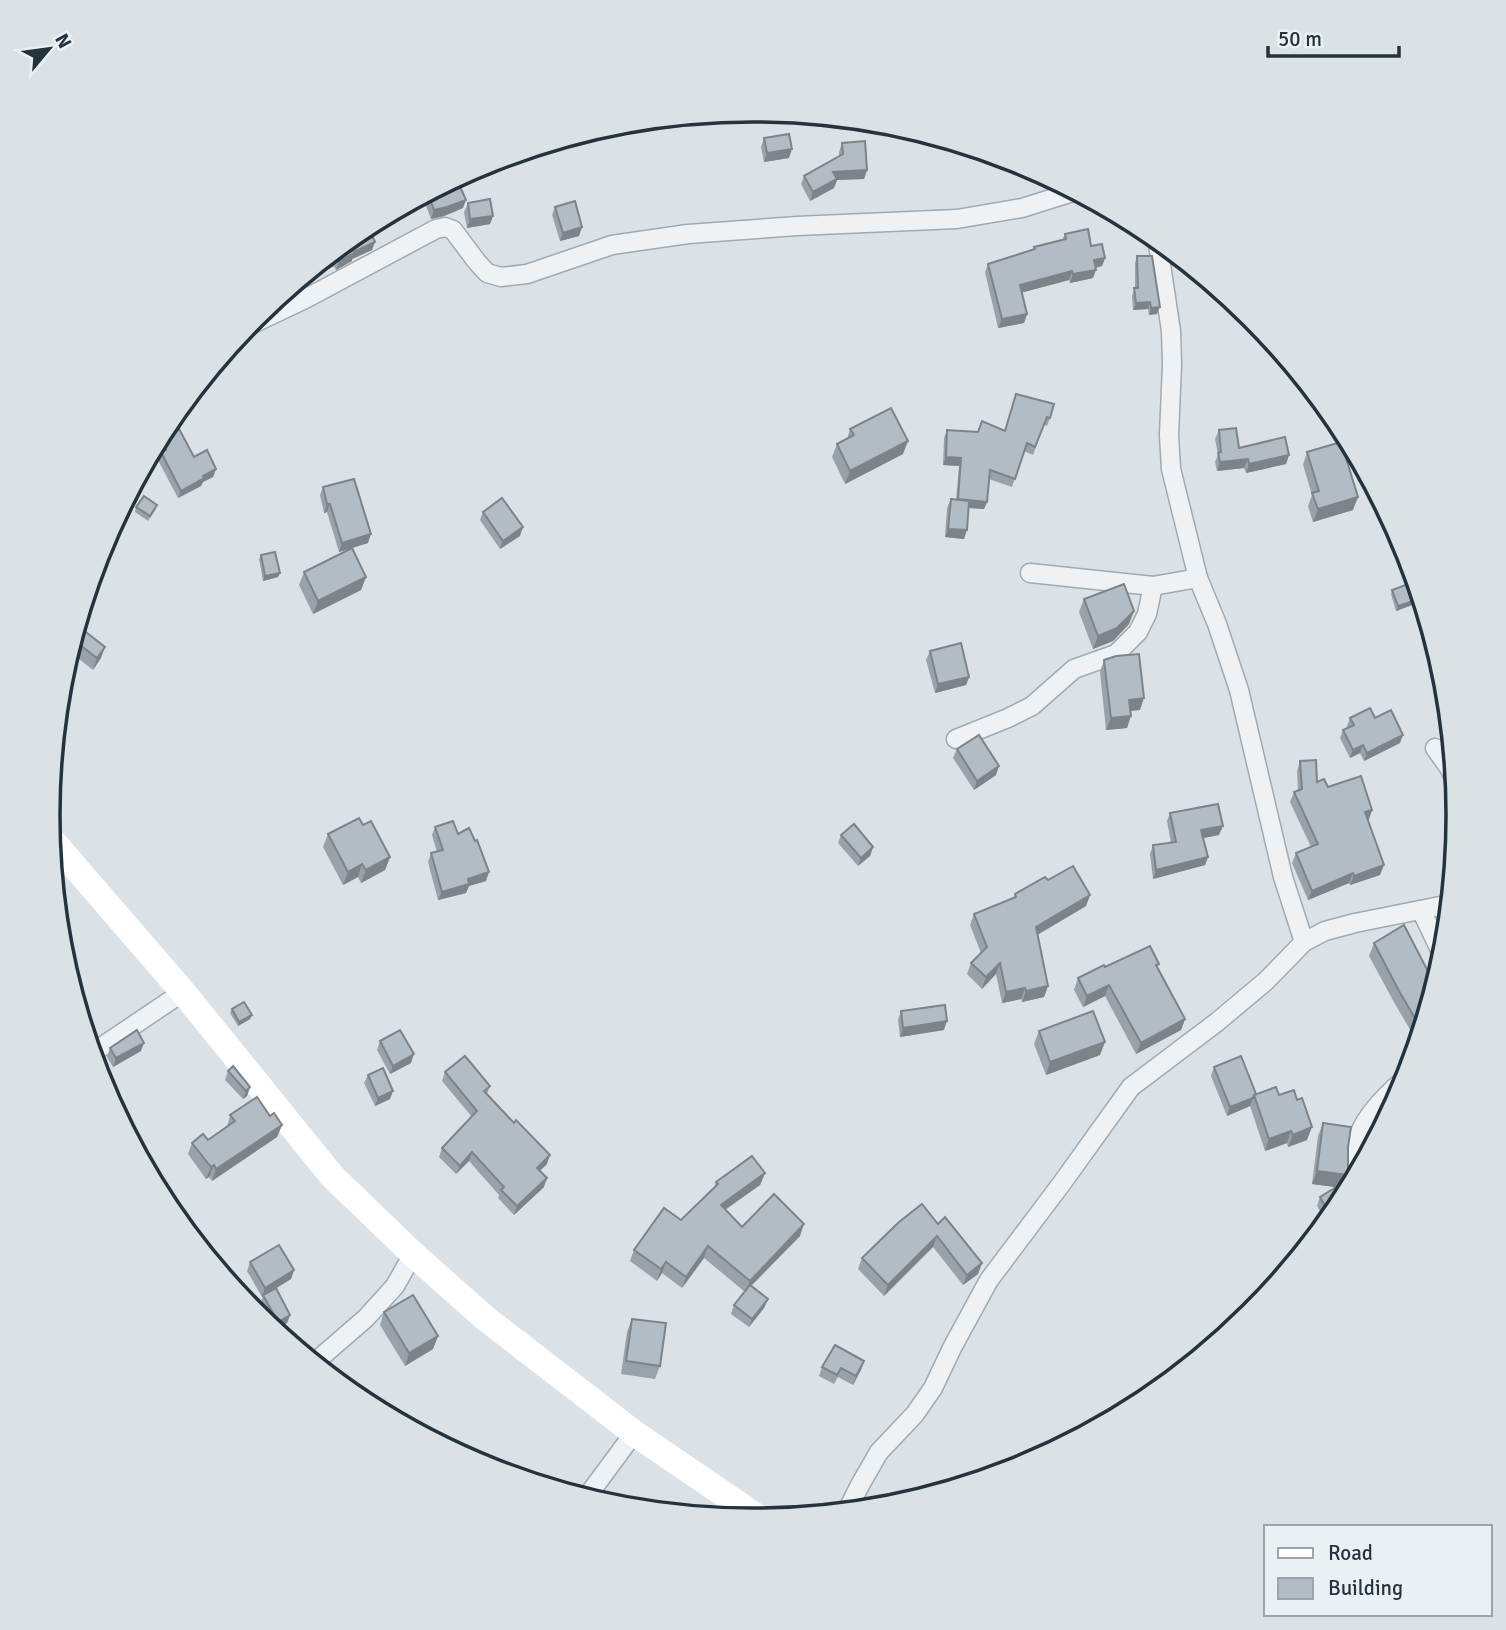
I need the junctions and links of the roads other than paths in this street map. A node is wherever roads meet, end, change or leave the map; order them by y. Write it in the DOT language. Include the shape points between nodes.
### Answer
graph roads {
  1 [pos="1064,195"];
  2 [pos="1159,254"];
  3 [pos="276,313"];
  4 [pos="1030,573"];
  5 [pos="1198,578"];
  6 [pos="1153,586"];
  7 [pos="956,739"];
  8 [pos="1435,748"];
  9 [pos="1444,761"];
  10 [pos="61,850"];
  11 [pos="1441,906"];
  12 [pos="1422,910"];
  13 [pos="1435,939"];
  14 [pos="1304,942"];
  15 [pos="183,992"];
  16 [pos="100,1049"];
  17 [pos="1389,1091"];
  18 [pos="1354,1162"];
  19 [pos="413,1254"];
  20 [pos="321,1357"];
  21 [pos="634,1433"];
  22 [pos="592,1489"];
  23 [pos="852,1502"];
  24 [pos="744,1508"];
  1 -- 3 [label="street" via="1022,208 957,219 688,234 612,245 527,274 501,277 487,273 453,230 445,227"];
  2 -- 5 [label="street" via="1171,331 1171,469"];
  4 -- 6 [label="street"];
  5 -- 6 [label="street"];
  5 -- 14 [label="street" via="1239,690 1283,877"];
  6 -- 7 [label="street" via="1138,632 1116,654 1074,669 1032,706"];
  8 -- 9 [label="street"];
  10 -- 15 [label="street"];
  11 -- 12 [label="street"];
  12 -- 13 [label="street"];
  12 -- 14 [label="street" via="1325,931"];
  14 -- 23 [label="street" via="1266,981 1131,1087 989,1280 933,1388 879,1452"];
  15 -- 16 [label="street"];
  15 -- 19 [label="street" via="332,1176"];
  17 -- 18 [label="street" via="1364,1124"];
  19 -- 20 [label="street" via="388,1294"];
  19 -- 21 [label="street" via="485,1318"];
  21 -- 22 [label="street"];
  21 -- 24 [label="street"];
}
